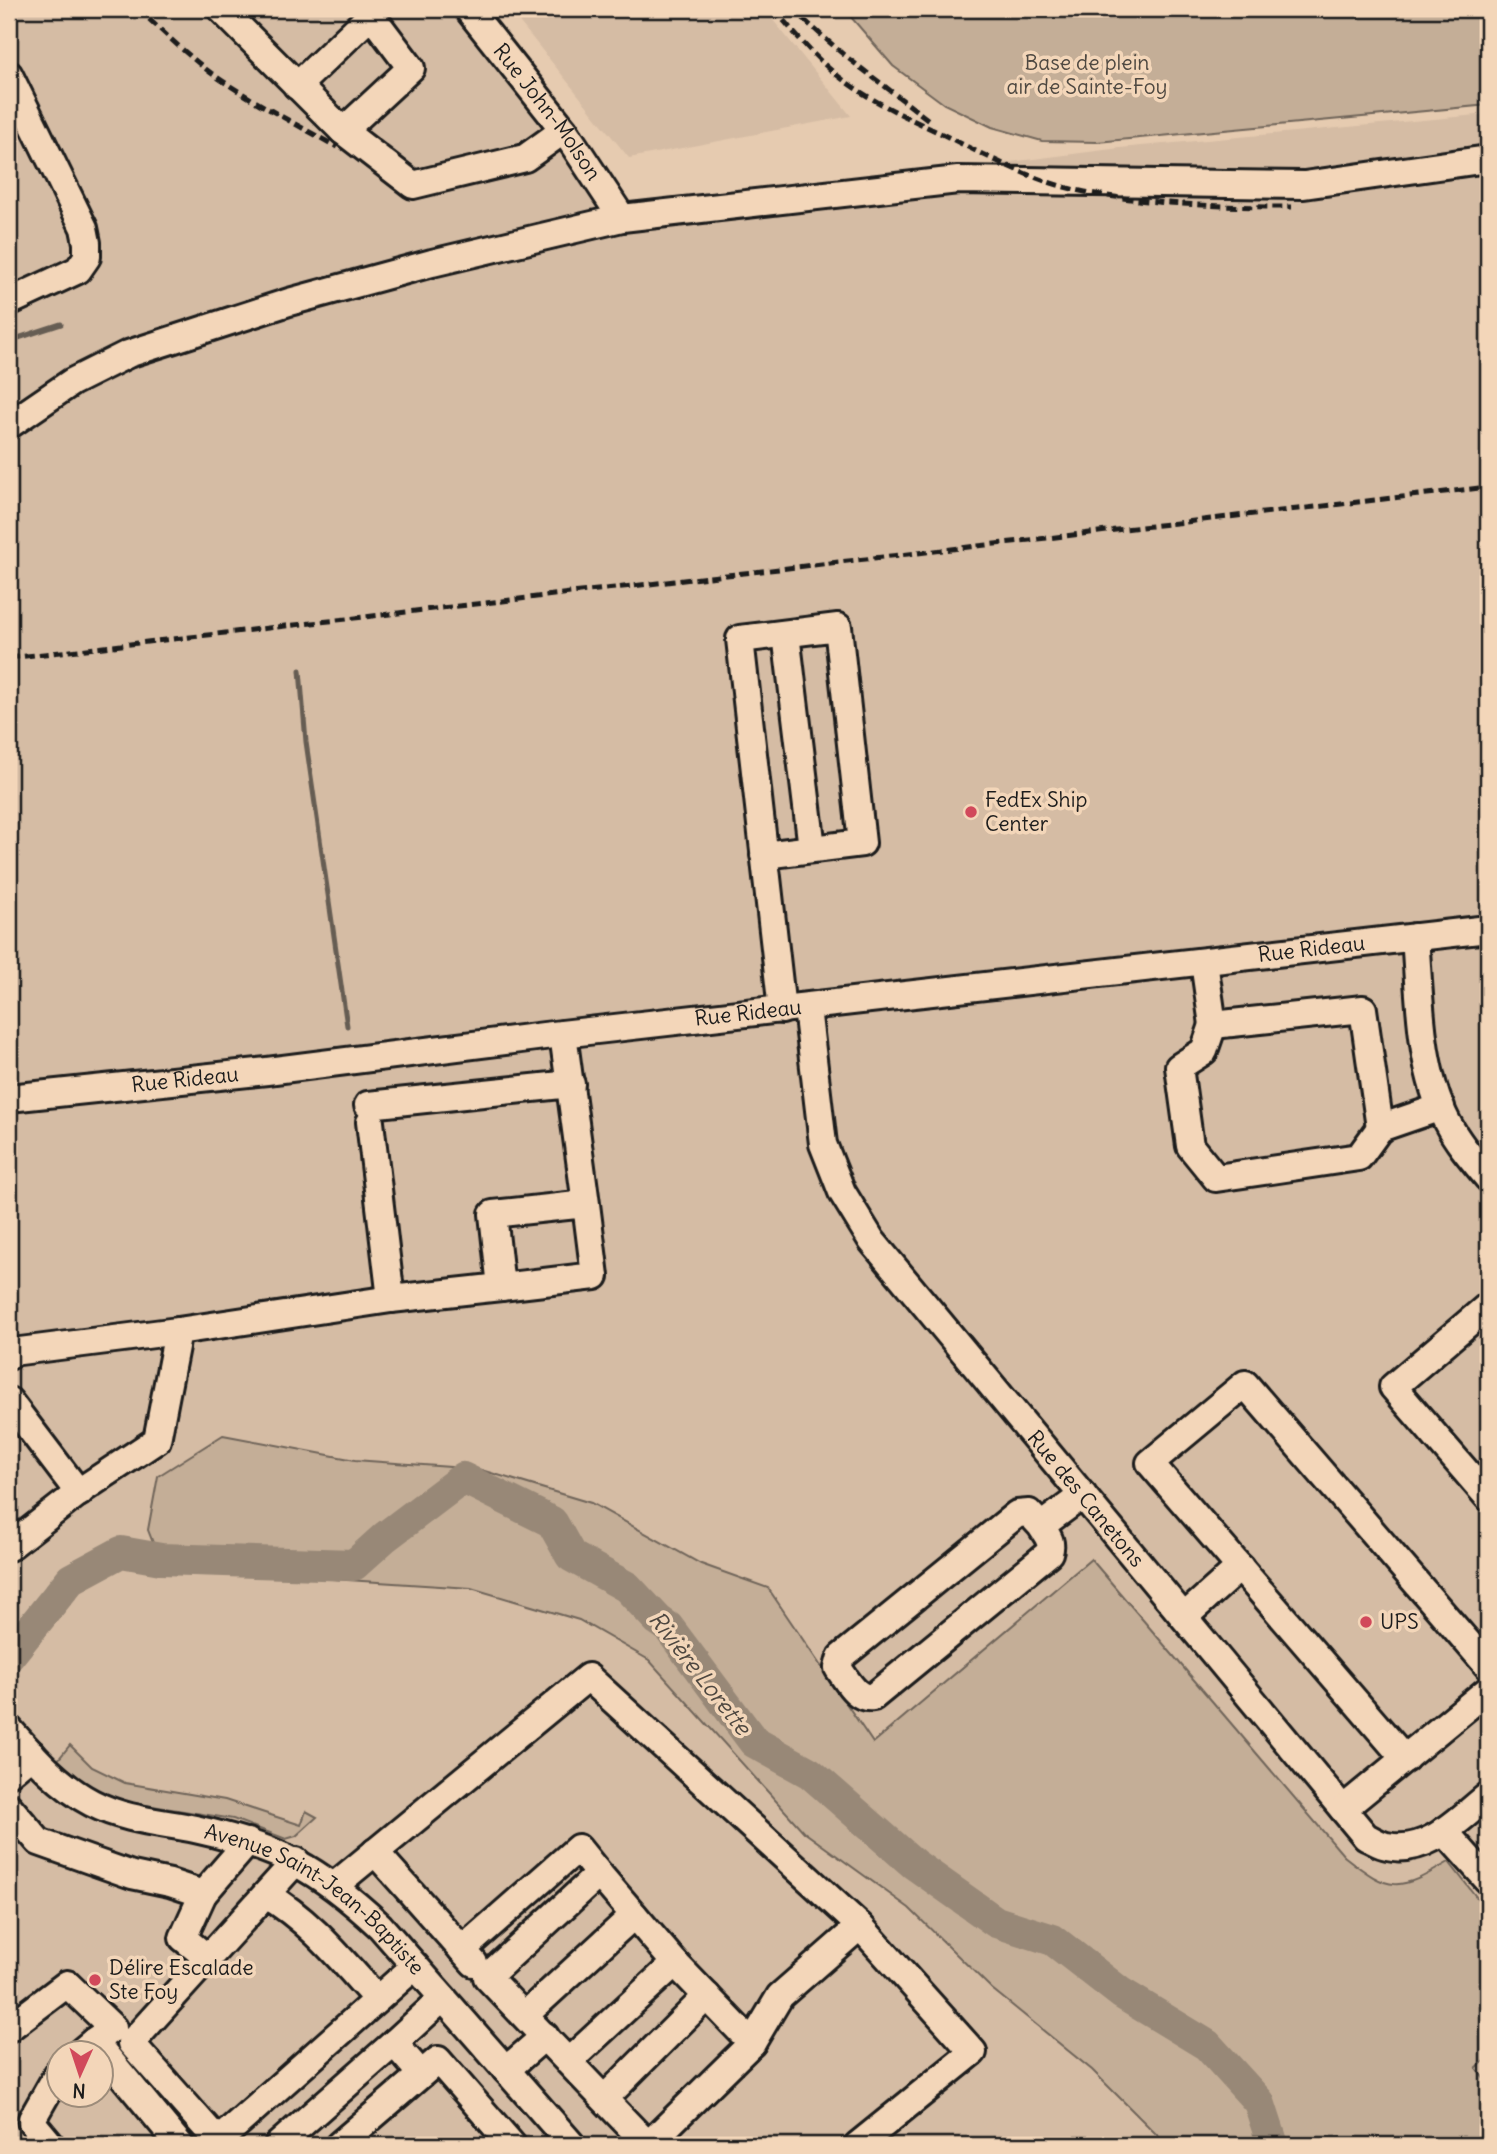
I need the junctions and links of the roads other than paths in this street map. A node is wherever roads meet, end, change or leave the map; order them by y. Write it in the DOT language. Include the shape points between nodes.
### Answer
graph roads {
  1 [pos="221,9"];
  2 [pos="468,9"];
  3 [pos="9,75"];
  4 [pos="298,86"];
  5 [pos="564,130"];
  6 [pos="343,131"];
  7 [pos="1488,159"];
  8 [pos="622,218"];
  9 [pos="9,302"];
  10 [pos="9,425"];
  11 [pos="786,634"];
  12 [pos="812,848"];
  13 [pos="764,855"];
  14 [pos="1488,929"];
  15 [pos="1415,937"];
  16 [pos="1204,962"];
  17 [pos="794,1009"];
  18 [pos="1213,1026"];
  19 [pos="564,1034"];
  20 [pos="571,1084"];
  21 [pos="9,1098"];
  22 [pos="1441,1107"];
  23 [pos="1380,1128"];
  24 [pos="1488,1178"];
  25 [pos="586,1204"];
  26 [pos="501,1287"];
  27 [pos="391,1299"];
  28 [pos="1488,1306"];
  29 [pos="178,1331"];
  30 [pos="9,1356"];
  31 [pos="9,1401"];
  32 [pos="79,1493"];
  33 [pos="1083,1495"];
  34 [pos="1488,1497"];
  35 [pos="1041,1526"];
  36 [pos="9,1547"];
  37 [pos="1240,1567"];
  38 [pos="1184,1617"];
  39 [pos="1488,1666"];
  40 [pos="1488,1690"];
  41 [pos="9,1729"];
  42 [pos="32,1754"];
  43 [pos="1405,1759"];
  44 [pos="9,1773"];
  45 [pos="1488,1797"];
  46 [pos="9,1807"];
  47 [pos="1343,1809"];
  48 [pos="1444,1832"];
  49 [pos="248,1842"];
  50 [pos="374,1852"];
  51 [pos="296,1861"];
  52 [pos="599,1874"];
  53 [pos="1488,1881"];
  54 [pos="334,1886"];
  55 [pos="203,1894"];
  56 [pos="266,1895"];
  57 [pos="634,1915"];
  58 [pos="860,1926"];
  59 [pos="462,1950"];
  60 [pos="209,1959"];
  61 [pos="676,1963"];
  62 [pos="415,1966"];
  63 [pos="487,1977"];
  64 [pos="707,1996"];
  65 [pos="443,1998"];
  66 [pos="377,1999"];
  67 [pos="525,2015"];
  68 [pos="9,2028"];
  69 [pos="545,2036"];
  70 [pos="102,2038"];
  71 [pos="108,2038"];
  72 [pos="394,2043"];
  73 [pos="752,2043"];
  74 [pos="116,2052"];
  75 [pos="116,2057"];
  76 [pos="569,2061"];
  77 [pos="506,2070"];
  78 [pos="421,2074"];
  79 [pos="46,2095"];
  80 [pos="605,2098"];
  81 [pos="560,2141"];
  82 [pos="220,2143"];
  83 [pos="51,2145"];
  84 [pos="180,2145"];
  85 [pos="278,2145"];
  86 [pos="339,2145"];
  87 [pos="512,2145"];
  88 [pos="858,2145"];
  1 -- 4 [label="street"];
  2 -- 5 [label="street, Rue John-Molson"];
  3 -- 9 [label="street" via="84,228 87,243 87,257 78,270"];
  4 -- 6 [label="street"];
  4 -- 6 [label="street" via="370,15 411,68"];
  5 -- 6 [label="street" via="525,158 413,185"];
  5 -- 8 [label="street, Rue John-Molson"];
  7 -- 8 [label="street" via="1304,185 958,180"];
  8 -- 10 [label="street" via="289,302 128,354 72,382"];
  11 -- 12 [label="street"];
  11 -- 12 [label="street" via="838,627 862,843"];
  11 -- 13 [label="street, Rue des Canetons" via="740,639"];
  12 -- 13 [label="street"];
  13 -- 17 [label="street, Rue des Canetons"];
  14 -- 15 [label="street, Rue Rideau"];
  15 -- 16 [label="street, Rue Rideau"];
  15 -- 22 [label="street" via="1426,1050"];
  16 -- 17 [label="street, Rue Rideau"];
  16 -- 18 [label="street"];
  17 -- 19 [label="street, Rue Rideau"];
  17 -- 33 [label="street, Rue des Canetons" via="823,1144 842,1192 872,1241"];
  18 -- 23 [label="street" via="1363,1009"];
  18 -- 23 [label="street" via="1204,1051 1180,1067 1190,1146 1216,1178 1360,1157"];
  19 -- 20 [label="street"];
  19 -- 21 [label="street, Rue Rideau"];
  20 -- 25 [label="street"];
  20 -- 27 [label="street" via="369,1113"];
  22 -- 23 [label="street"];
  22 -- 24 [label="street" via="1460,1145"];
  25 -- 26 [label="street" via="493,1214"];
  25 -- 26 [label="street" via="595,1276"];
  26 -- 27 [label="street"];
  27 -- 29 [label="street"];
  28 -- 34 [label="street" via="1392,1387"];
  29 -- 30 [label="street" via="12,1352"];
  29 -- 32 [label="street" via="157,1440"];
  31 -- 32 [label="street"];
  32 -- 36 [label="street"];
  33 -- 35 [label="street"];
  33 -- 38 [label="street, Rue des Canetons"];
  35 -- 35 [label="street" via="1051,1540 1049,1553 873,1697 859,1695 838,1668 841,1657 1017,1514 1029,1513"];
  37 -- 38 [label="street"];
  37 -- 39 [label="street" via="1150,1463 1245,1384"];
  37 -- 43 [label="street"];
  38 -- 47 [label="street, Rue des Canetons"];
  40 -- 43 [label="street"];
  41 -- 42 [label="street, Avenue Saint-Jean-Baptiste"];
  42 -- 44 [label="street"];
  42 -- 49 [label="street, Avenue Saint-Jean-Baptiste" via="69,1789 114,1812"];
  43 -- 47 [label="street"];
  45 -- 48 [label="street, Rue des Canetons"];
  46 -- 55 [label="street" via="39,1842"];
  47 -- 48 [label="street, Rue des Canetons" via="1366,1837 1386,1846 1409,1847"];
  48 -- 53 [label="street"];
  49 -- 51 [label="street, Avenue Saint-Jean-Baptiste"];
  49 -- 55 [label="street"];
  50 -- 54 [label="street"];
  50 -- 58 [label="street" via="588,1677"];
  50 -- 59 [label="street"];
  51 -- 54 [label="street, Avenue Saint-Jean-Baptiste"];
  51 -- 56 [label="street"];
  52 -- 57 [label="street"];
  52 -- 59 [label="street" via="578,1848"];
  52 -- 63 [label="street"];
  54 -- 62 [label="street, Avenue Saint-Jean-Baptiste" via="380,1926"];
  55 -- 60 [label="street" via="183,1938"];
  56 -- 60 [label="street"];
  56 -- 66 [label="street" via="332,1949"];
  57 -- 61 [label="street"];
  57 -- 67 [label="street"];
  58 -- 73 [label="street" via="780,1996"];
  58 -- 88 [label="street" via="973,2052"];
  59 -- 63 [label="street"];
  60 -- 71 [label="street"];
  61 -- 64 [label="street"];
  61 -- 76 [label="street"];
  62 -- 65 [label="street, Avenue Saint-Jean-Baptiste"];
  62 -- 66 [label="street"];
  63 -- 67 [label="street"];
  64 -- 73 [label="street"];
  64 -- 80 [label="street"];
  65 -- 72 [label="street"];
  65 -- 77 [label="street, Avenue Saint-Jean-Baptiste"];
  66 -- 82 [label="street"];
  67 -- 69 [label="street"];
  68 -- 70 [label="street" via="67,1984"];
  69 -- 76 [label="street"];
  69 -- 77 [label="street"];
  72 -- 78 [label="street"];
  72 -- 85 [label="street"];
  73 -- 80 [label="street" via="648,2145"];
  74 -- 82 [label="street"];
  75 -- 84 [label="street"];
  76 -- 80 [label="street"];
  77 -- 81 [label="street, Avenue Saint-Jean-Baptiste"];
  78 -- 86 [label="street"];
  78 -- 87 [label="street" via="438,2060"];
  79 -- 83 [label="street" via="31,2121"];
}
